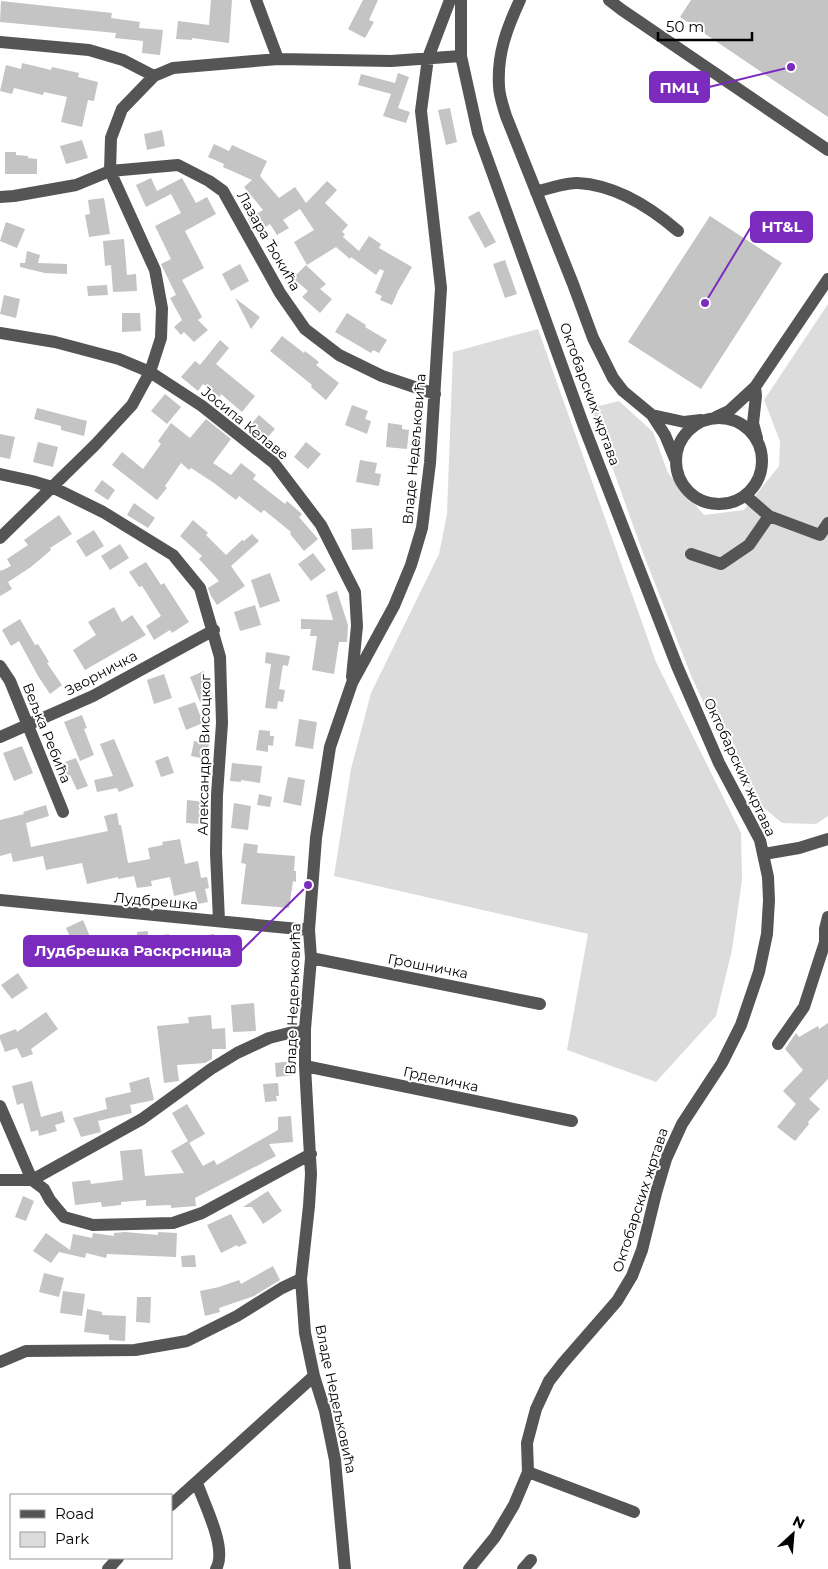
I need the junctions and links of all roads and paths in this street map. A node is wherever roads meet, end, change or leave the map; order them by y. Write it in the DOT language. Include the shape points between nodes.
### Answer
graph roads {
  1 [pos="256,0"];
  2 [pos="450,0"];
  3 [pos="461,0"];
  4 [pos="520,0"];
  5 [pos="609,0"];
  6 [pos="0,42"];
  7 [pos="461,56"];
  8 [pos="428,58"];
  9 [pos="278,59"];
  10 [pos="154,76"];
  11 [pos="828,150"];
  12 [pos="110,171"];
  13 [pos="536,192"];
  14 [pos="0,197"];
  15 [pos="678,230"];
  16 [pos="828,279"];
  17 [pos="0,333"];
  18 [pos="150,372"];
  19 [pos="755,386"];
  20 [pos="435,394"];
  21 [pos="652,415"];
  22 [pos="709,419"];
  23 [pos="757,439"];
  24 [pos="675,459"];
  25 [pos="0,474"];
  26 [pos="52,487"];
  27 [pos="746,496"];
  28 [pos="769,516"];
  29 [pos="828,524"];
  30 [pos="0,538"];
  31 [pos="691,554"];
  32 [pos="214,630"];
  33 [pos="0,666"];
  34 [pos="352,683"];
  35 [pos="28,725"];
  36 [pos="0,737"];
  37 [pos="63,812"];
  38 [pos="828,839"];
  39 [pos="764,854"];
  40 [pos="0,900"];
  41 [pos="828,917"];
  42 [pos="219,921"];
  43 [pos="309,930"];
  44 [pos="827,943"];
  45 [pos="311,958"];
  46 [pos="540,1004"];
  47 [pos="305,1029"];
  48 [pos="778,1044"];
  49 [pos="305,1066"];
  50 [pos="0,1106"];
  51 [pos="572,1121"];
  52 [pos="311,1154"];
  53 [pos="0,1180"];
  54 [pos="32,1180"];
  55 [pos="301,1279"];
  56 [pos="0,1362"];
  57 [pos="314,1376"];
  58 [pos="528,1472"];
  59 [pos="197,1483"];
  60 [pos="172,1504"];
  61 [pos="634,1512"];
  62 [pos="117,1559"];
  63 [pos="108,1569"];
  64 [pos="216,1569"];
  65 [pos="346,1569"];
  66 [pos="469,1569"];
  1 -- 9 [label="street"];
  2 -- 8 [label="street, Владе Недељковића"];
  3 -- 7 [label="street, Октобарских жртава"];
  4 -- 13 [label="street" via="507,27 500,60 499,87 506,116"];
  5 -- 11 [label="street"];
  6 -- 10 [label="street" via="89,50 123,60"];
  7 -- 8 [label="street"];
  7 -- 39 [label="street, Октобарских жртава" via="478,133 587,433 677,666 718,763 760,840"];
  8 -- 9 [label="street" via="363,61"];
  8 -- 20 [label="street, Владе Недељковића" via="421,111 441,288"];
  9 -- 10 [label="street" via="173,68"];
  10 -- 12 [label="street" via="122,110 111,138"];
  12 -- 14 [label="street, Лазара Ђокића" via="76,185"];
  12 -- 18 [label="street" via="155,270 162,308 161,338"];
  12 -- 20 [label="street, Лазара Ђокића" via="178,165 216,186 223,191 280,293 305,330 339,355 382,376"];
  13 -- 15 [label="street" via="576,182 613,190 659,215"];
  13 -- 21 [label="street" via="593,338 613,378 623,391"];
  16 -- 19 [label="street"];
  17 -- 18 [label="street, Јосипа Келаве" via="55,342 118,359"];
  18 -- 26 [label="street" via="132,405"];
  18 -- 34 [label="street, Јосипа Келаве" via="202,406 274,463 321,525 355,592 357,626"];
  19 -- 22 [label="street" via="729,411"];
  19 -- 23 [label="street" via="753,423"];
  20 -- 34 [label="street, Владе Недељковића" via="422,528 394,606"];
  21 -- 22 [label="street" via="684,422"];
  21 -- 24 [label="street"];
  22 -- 23 [label="street" via="728,418 739,422"];
  22 -- 24 [label="street" via="692,426 683,435"];
  23 -- 27 [label="street" via="762,451 762,469 755,487"];
  24 -- 27 [label="street" via="681,483 699,500 723,504"];
  25 -- 26 [label="street, Александра Висоцког"];
  26 -- 30 [label="street"];
  26 -- 32 [label="street, Александра Висоцког" via="103,512 172,555 200,588"];
  27 -- 28 [label="street"];
  28 -- 29 [label="street" via="820,535"];
  28 -- 31 [label="street" via="748,545 721,564"];
  32 -- 35 [label="street, Зворничка" via="94,696"];
  32 -- 42 [label="street, Александра Висоцког" via="222,688 216,814"];
  33 -- 35 [label="street, Вељка Ребића" via="10,681"];
  34 -- 43 [label="street, Владе Недељковића" via="330,747 316,838"];
  35 -- 36 [label="street, Зворничка"];
  35 -- 37 [label="street, Вељка Ребића"];
  38 -- 39 [label="street"];
  39 -- 58 [label="street, Октобарских жртава" via="768,877 767,934 759,972 741,1025 722,1063 682,1124 666,1159 632,1276 617,1301 549,1382 527,1444"];
  40 -- 42 [label="street, Лудбрешка"];
  41 -- 44 [label="street" via="825,929"];
  42 -- 43 [label="street, Лудбрешка"];
  43 -- 45 [label="street, Владе Недељковића"];
  44 -- 48 [label="street" via="804,1007"];
  45 -- 46 [label="street, Грошничка"];
  45 -- 47 [label="street, Владе Недељковића"];
  47 -- 49 [label="street, Владе Недељковића"];
  47 -- 54 [label="street" via="269,1038 237,1053 211,1068 142,1119"];
  49 -- 51 [label="street, Грделичка"];
  49 -- 52 [label="street, Владе Недељковића"];
  50 -- 54 [label="street"];
  52 -- 54 [label="street" via="202,1213 173,1222 93,1225 64,1217 44,1188"];
  52 -- 55 [label="street, Владе Недељковића"];
  53 -- 54 [label="street"];
  55 -- 56 [label="street" via="187,1342 135,1350 26,1351"];
  55 -- 57 [label="street, Владе Недељковића" via="305,1333"];
  57 -- 59 [label="street"];
  57 -- 65 [label="street, Владе Недељковића" via="335,1460"];
  58 -- 61 [label="street"];
  58 -- 66 [label="street, Октобарских жртава" via="495,1537"];
  59 -- 60 [label="street"];
  59 -- 64 [label="street" via="218,1540 219,1563"];
  62 -- 63 [label="street"];
}
